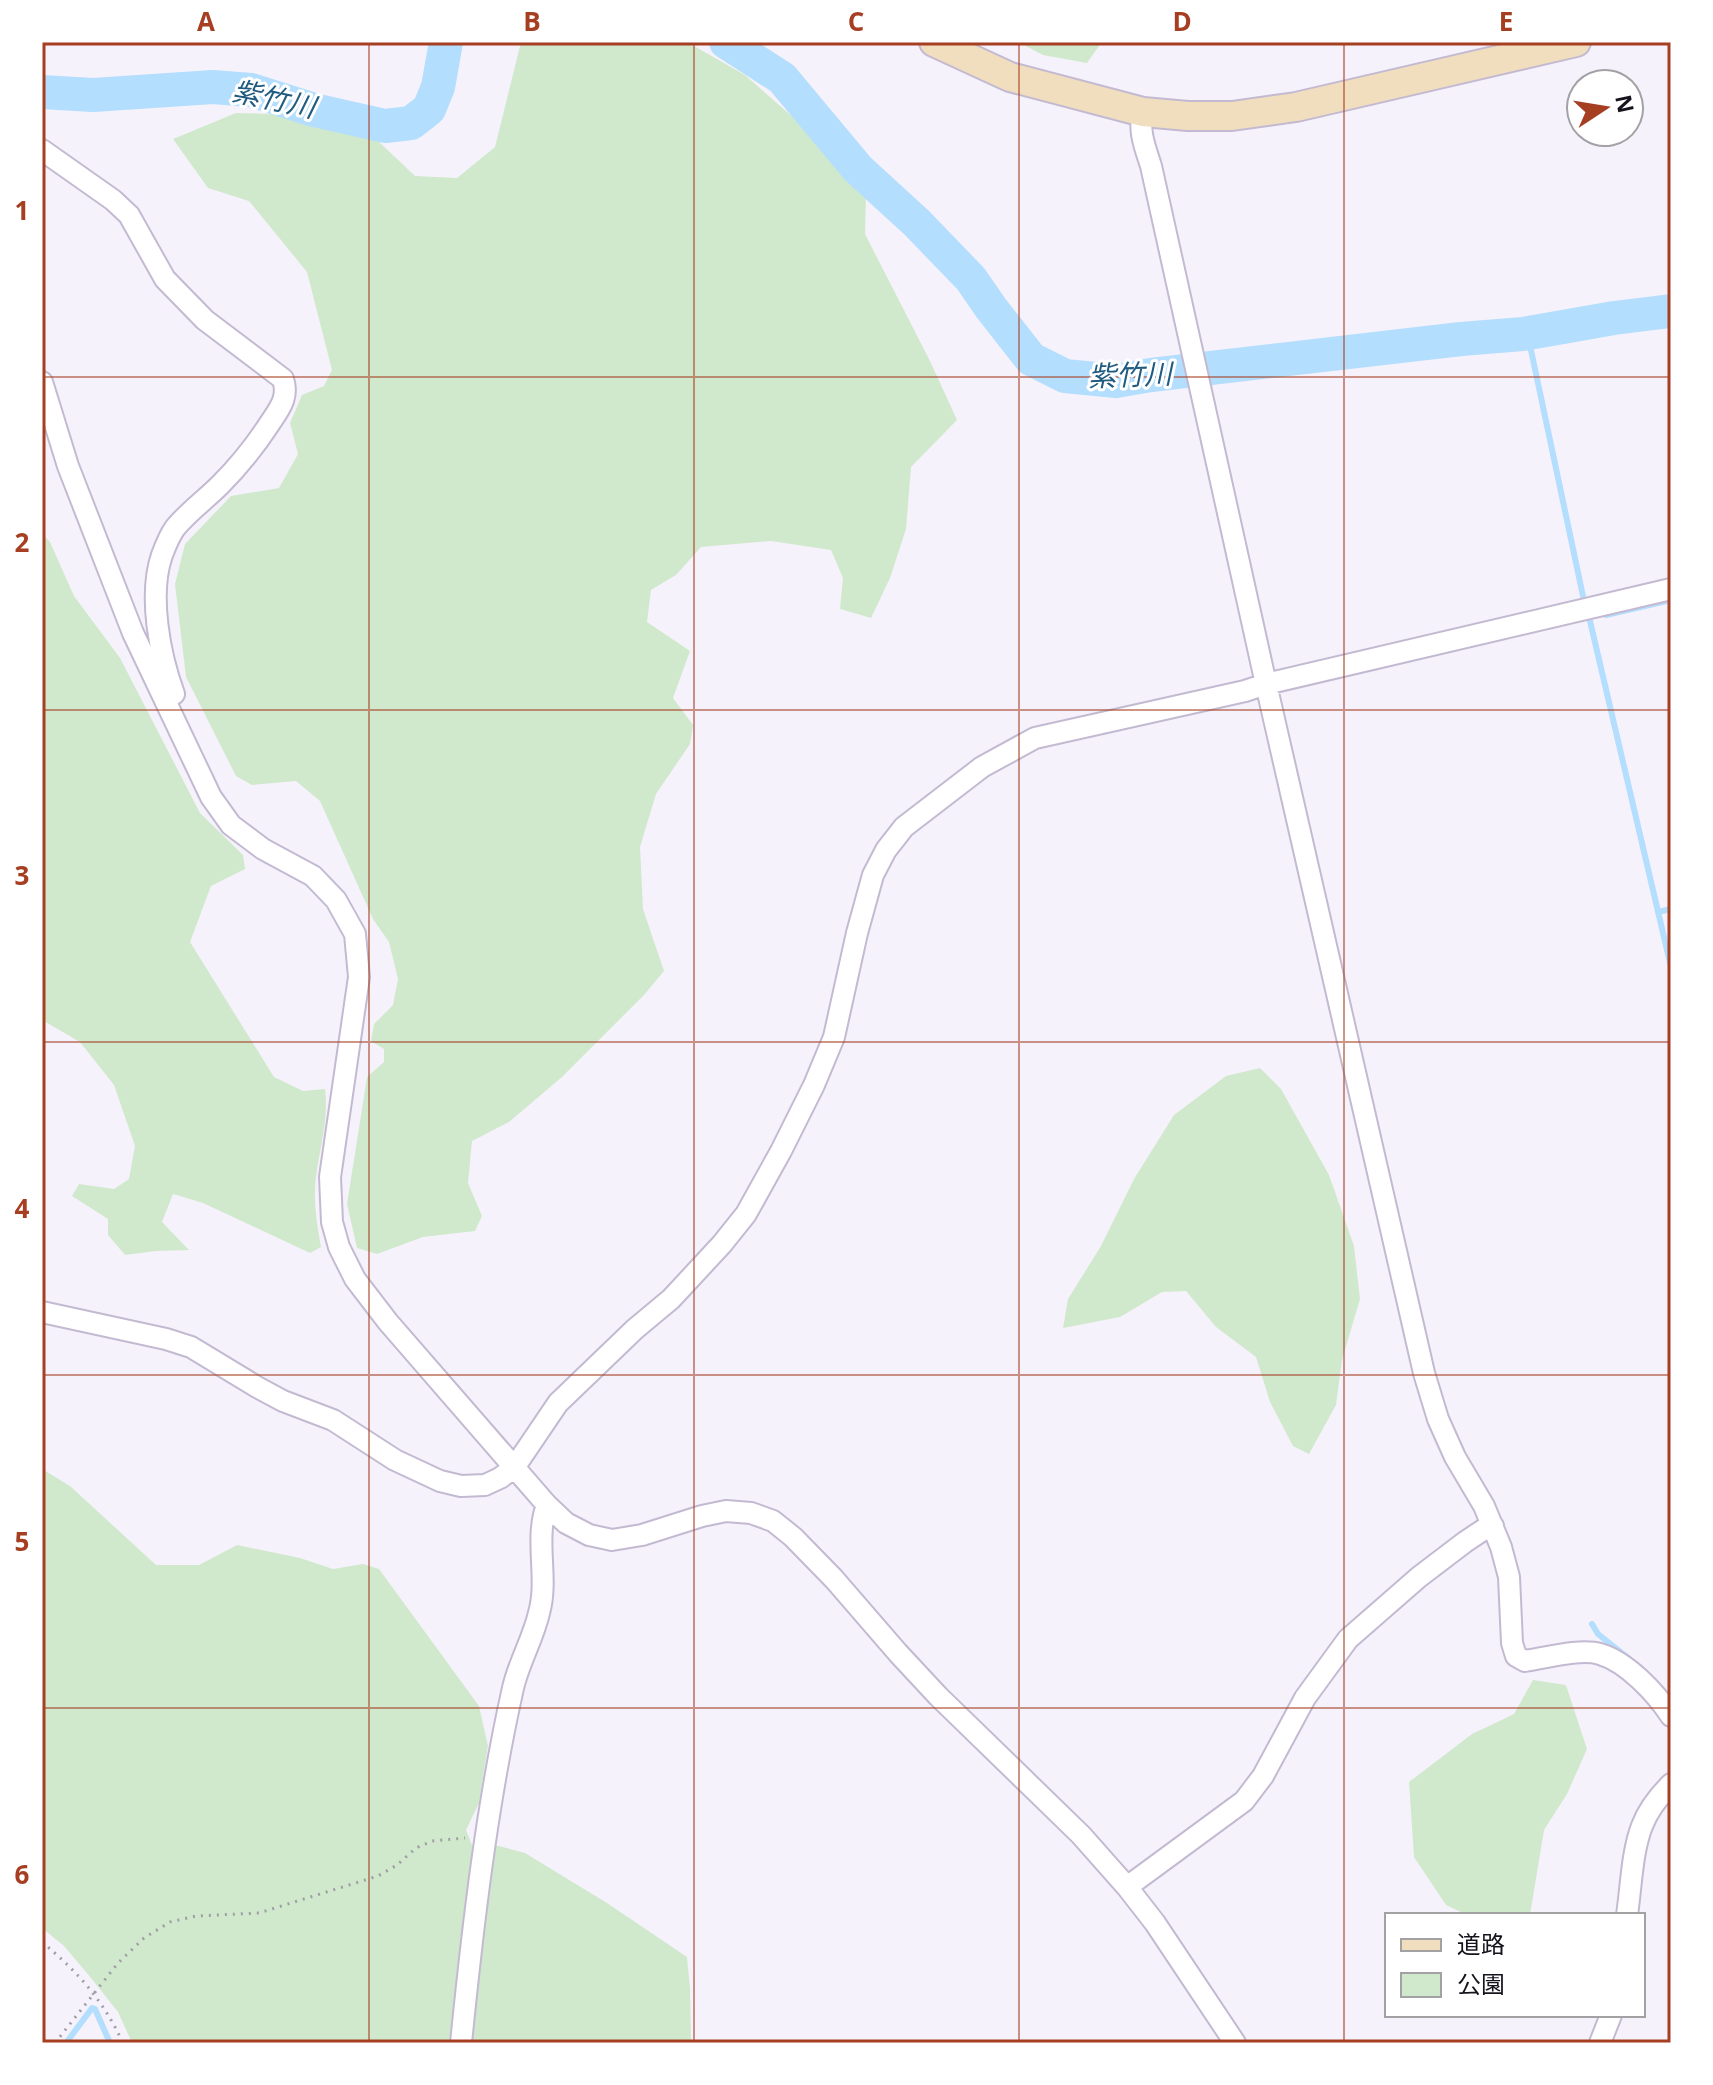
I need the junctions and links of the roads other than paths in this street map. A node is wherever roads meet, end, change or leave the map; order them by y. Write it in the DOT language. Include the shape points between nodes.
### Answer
graph roads {
  1 [pos="934,42"];
  2 [pos="1576,42"];
  3 [pos="1143,112"];
  4 [pos="42,150"];
  5 [pos="42,382"];
  6 [pos="1671,589"];
  7 [pos="1266,684"];
  8 [pos="169,711"];
  9 [pos="42,1312"];
  10 [pos="514,1468"];
  11 [pos="547,1505"];
  12 [pos="1493,1526"];
  13 [pos="1671,1716"];
  14 [pos="1671,1784"];
  15 [pos="1127,1887"];
  16 [pos="1627,1913"];
  17 [pos="1610,2017"];
  18 [pos="461,2043"];
  19 [pos="1235,2043"];
  20 [pos="1600,2043"];
  1 -- 3 [label="main road" via="1010,77"];
  2 -- 3 [label="main road" via="1296,107 1232,116"];
  3 -- 7 [label="street" via="1142,139"];
  4 -- 8 [label="street" via="129,215 165,279 286,387 284,402 261,437 174,529 161,557 157,613 175,697"];
  5 -- 8 [label="street" via="68,466"];
  6 -- 7 [label="street"];
  7 -- 10 [label="street" via="1035,738 982,767 904,827 873,875 834,1037 746,1214 671,1299 558,1403"];
  7 -- 12 [label="street" via="1424,1373 1455,1457"];
  8 -- 10 [label="street" via="211,797 231,825 313,876 336,900 355,934 359,977 330,1177 339,1247 355,1279 388,1322"];
  9 -- 10 [label="street" via="191,1347 440,1481 485,1485"];
  10 -- 11 [label="street"];
  11 -- 15 [label="street" via="566,1523 612,1540 726,1511 773,1521"];
  11 -- 18 [label="street" via="541,1520 539,1613 514,1683 486,1836"];
  12 -- 13 [label="street" via="1509,1577 1516,1656 1525,1661 1599,1653 1644,1683"];
  12 -- 15 [label="street" via="1419,1577 1348,1639 1305,1698 1244,1801"];
  14 -- 16 [label="street" via="1642,1826"];
  15 -- 19 [label="street"];
  17 -- 20 [label="street"];
}
